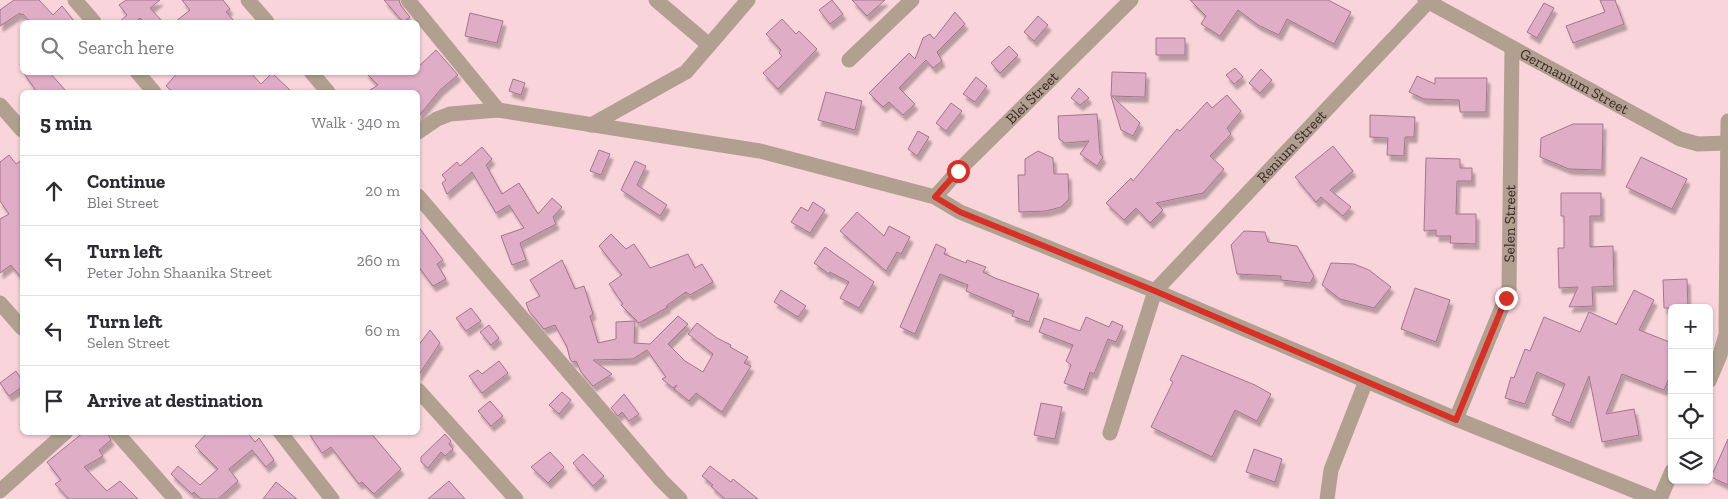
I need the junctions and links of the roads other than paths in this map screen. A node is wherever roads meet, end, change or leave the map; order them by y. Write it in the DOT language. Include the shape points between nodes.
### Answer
graph roads {
  1 [pos="75,0"];
  2 [pos="248,0"];
  3 [pos="408,0"];
  4 [pos="656,0"];
  5 [pos="748,0"];
  6 [pos="912,0"];
  7 [pos="1131,0"];
  8 [pos="1426,1"];
  9 [pos="92,20"];
  10 [pos="265,20"];
  11 [pos="710,45"];
  12 [pos="1512,48"];
  13 [pos="849,60"];
  14 [pos="140,75"];
  15 [pos="314,75"];
  16 [pos="152,90"];
  17 [pos="326,90"];
  18 [pos="0,105"];
  19 [pos="498,110"];
  20 [pos="1728,121"];
  21 [pos="591,125"];
  22 [pos="20,128"];
  23 [pos="420,131"];
  24 [pos="1728,143"];
  25 [pos="935,197"];
  26 [pos="420,198"];
  27 [pos="1155,291"];
  28 [pos="0,303"];
  29 [pos="20,326"];
  30 [pos="1724,355"];
  31 [pos="1713,374"];
  32 [pos="1366,381"];
  33 [pos="420,392"];
  34 [pos="1456,420"];
  35 [pos="1110,433"];
  36 [pos="63,435"];
  37 [pos="119,435"];
  38 [pos="282,435"];
  39 [pos="1668,480"];
  40 [pos="0,491"];
  41 [pos="175,499"];
  42 [pos="332,499"];
  43 [pos="516,499"];
  44 [pos="680,499"];
  45 [pos="1327,499"];
  46 [pos="1655,499"];
  47 [pos="1660,499"];
  1 -- 9 [label="street"];
  2 -- 10 [label="street"];
  3 -- 19 [label="street"];
  4 -- 11 [label="street"];
  5 -- 11 [label="street"];
  6 -- 13 [label="street"];
  7 -- 25 [label="street, Blei Street"];
  8 -- 12 [label="street, Germanium Street"];
  8 -- 27 [label="street, Renium Street"];
  11 -- 21 [label="street" via="686,72"];
  12 -- 24 [label="street, Germanium Street" via="1680,139 1698,144"];
  12 -- 34 [label="street, Selen Street" via="1509,290"];
  14 -- 16 [label="street"];
  15 -- 17 [label="street"];
  18 -- 22 [label="street"];
  19 -- 21 [label="street"];
  19 -- 23 [label="street" via="450,114"];
  20 -- 24 [label="street"];
  21 -- 25 [label="street" via="760,151"];
  24 -- 30 [label="street"];
  25 -- 27 [label="street" via="960,212"];
  26 -- 44 [label="street" via="660,480"];
  27 -- 32 [label="street"];
  27 -- 35 [label="street"];
  28 -- 29 [label="street"];
  30 -- 31 [label="street"];
  32 -- 34 [label="street"];
  32 -- 45 [label="street" via="1331,470"];
  33 -- 43 [label="street"];
  34 -- 46 [label="street"];
  36 -- 40 [label="street"];
  37 -- 41 [label="street"];
  38 -- 42 [label="street"];
  39 -- 47 [label="street"];
}
